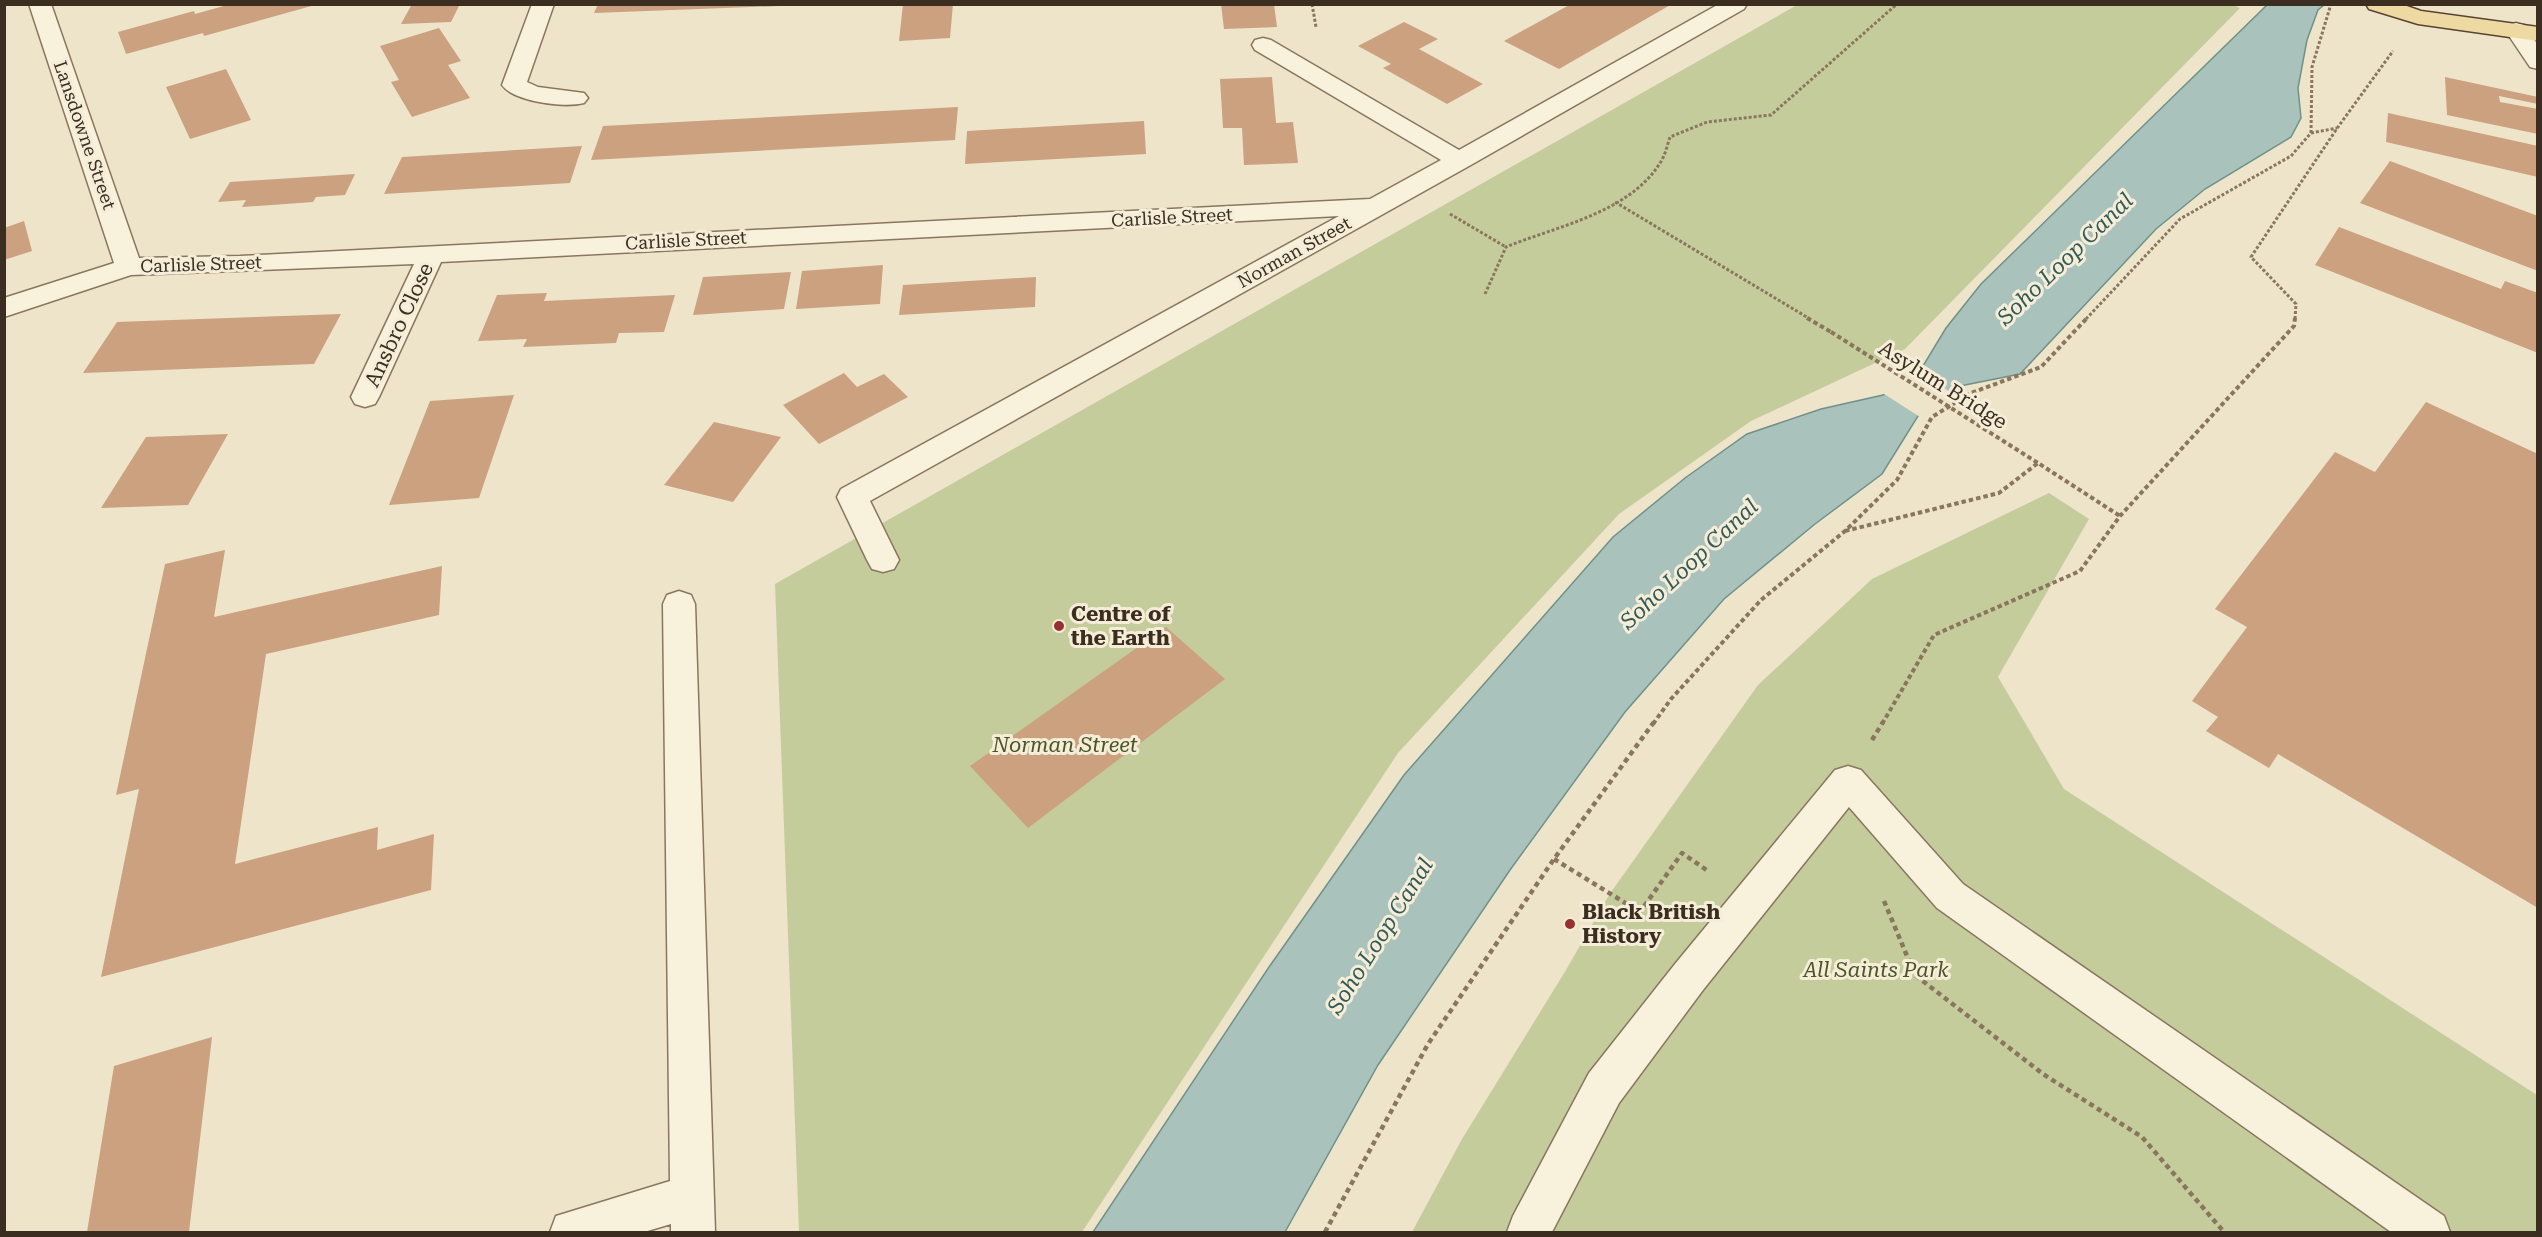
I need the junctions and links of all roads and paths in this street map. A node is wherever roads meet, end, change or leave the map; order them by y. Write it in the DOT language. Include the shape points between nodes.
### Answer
graph roads {
  1 [pos="40,4"];
  2 [pos="543,4"];
  3 [pos="1736,4"];
  4 [pos="1897,4"];
  5 [pos="2331,4"];
  6 [pos="2377,4"];
  7 [pos="2412,15"];
  8 [pos="2527,32"];
  9 [pos="1263,45"];
  10 [pos="2538,62"];
  11 [pos="576,98"];
  12 [pos="2338,128"];
  13 [pos="2312,133"];
  14 [pos="1460,161"];
  15 [pos="1408,189"];
  16 [pos="1615,202"];
  17 [pos="1374,207"];
  18 [pos="1506,247"];
  19 [pos="432,253"];
  20 [pos="129,267"];
  21 [pos="1485,294"];
  22 [pos="4,308"];
  23 [pos="365,397"];
  24 [pos="2038,463"];
  25 [pos="2120,516"];
  26 [pos="1845,531"];
  27 [pos="883,560"];
  28 [pos="679,604"];
  29 [pos="1848,781"];
  30 [pos="1554,859"];
  31 [pos="1883,898"];
  32 [pos="1751,900"];
  33 [pos="693,1214"];
  34 [pos="572,1233"];
  35 [pos="1325,1233"];
  36 [pos="1528,1233"];
  37 [pos="2224,1233"];
  38 [pos="2428,1233"];
  1 -- 20 [label="street, Lansdowne Street"];
  2 -- 11 [label="street" via="514,85 533,94"];
  3 -- 14 [label="street, Norman Street"];
  4 -- 16 [label="path" via="1771,115 1707,122 1670,137 1660,164 1641,186"];
  5 -- 13 [label="path" via="2312,67"];
  6 -- 7 [label="main road"];
  7 -- 8 [label="main road"];
  7 -- 12 [label="path"];
  8 -- 10 [label="street"];
  9 -- 14 [label="street"];
  12 -- 13 [label="path"];
  12 -- 25 [label="path" via="2251,257 2296,304 2294,326"];
  13 -- 26 [label="path" via="2291,156 2180,219 2041,367 1971,393 1932,417 1897,480"];
  14 -- 15 [label="street, Norman Street"];
  15 -- 17 [label="street, Norman Street"];
  15 -- 18 [label="path"];
  16 -- 18 [label="path"];
  16 -- 24 [label="path, Asylum Bridge, bridge"];
  17 -- 19 [label="street, Carlisle Street"];
  17 -- 27 [label="street, Norman Street" via="852,497"];
  18 -- 21 [label="path"];
  19 -- 20 [label="street, Carlisle Street"];
  19 -- 23 [label="street, Ansbro Close"];
  20 -- 22 [label="street, Carlisle Street"];
  24 -- 25 [label="path, Asylum Bridge"];
  24 -- 26 [label="path" via="1998,493"];
  25 -- 29 [label="path" via="2080,571 1934,635"];
  26 -- 30 [label="path" via="1761,600 1671,699"];
  28 -- 33 [label="street"];
  29 -- 32 [label="street"];
  29 -- 38 [label="street" via="1950,896"];
  30 -- 32 [label="path" via="1640,912 1682,853"];
  30 -- 35 [label="path" via="1428,1044"];
  31 -- 37 [label="path" via="1915,975 2043,1074 2142,1137"];
  32 -- 36 [label="street" via="1604,1088"];
  33 -- 34 [label="street"];
}
